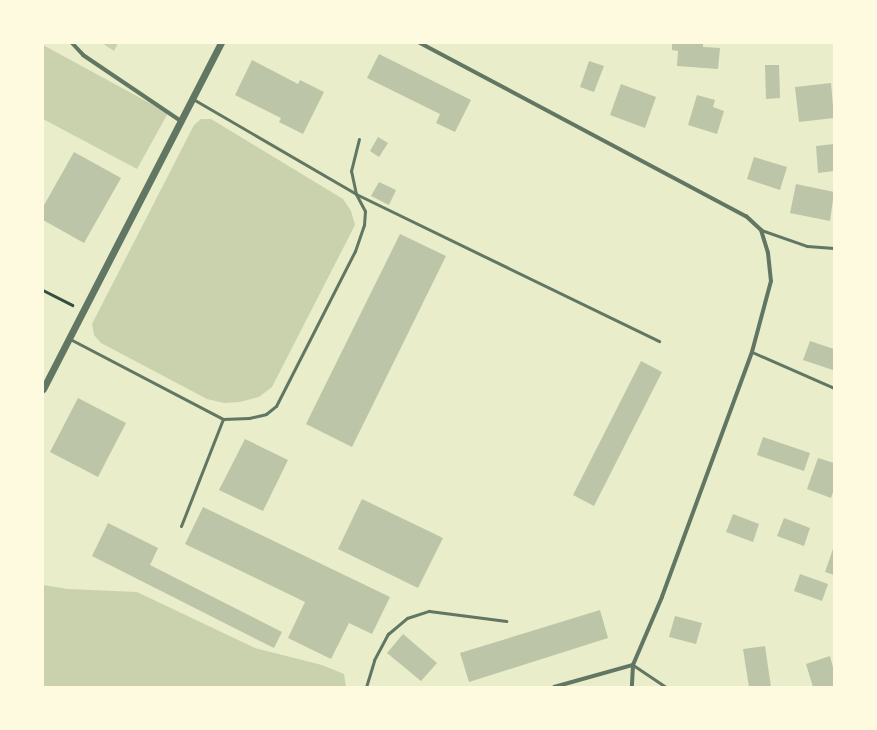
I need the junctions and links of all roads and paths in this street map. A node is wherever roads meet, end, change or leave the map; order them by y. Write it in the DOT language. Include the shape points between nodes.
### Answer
graph roads {
  1 [pos="72,43"];
  2 [pos="221,43"];
  3 [pos="420,43"];
  4 [pos="193,99"];
  5 [pos="182,121"];
  6 [pos="359,139"];
  7 [pos="356,194"];
  8 [pos="761,230"];
  9 [pos="834,248"];
  10 [pos="43,290"];
  11 [pos="72,306"];
  12 [pos="68,338"];
  13 [pos="659,341"];
  14 [pos="752,352"];
  15 [pos="834,388"];
  16 [pos="43,390"];
  17 [pos="223,419"];
  18 [pos="181,526"];
  19 [pos="506,621"];
  20 [pos="634,665"];
  21 [pos="366,687"];
  22 [pos="554,687"];
  23 [pos="632,687"];
  24 [pos="666,687"];
  1 -- 5 [label="street" via="83,55"];
  2 -- 4 [label="street"];
  3 -- 8 [label="street" via="746,216"];
  4 -- 5 [label="street"];
  4 -- 7 [label="lane"];
  5 -- 12 [label="street"];
  6 -- 7 [label="lane" via="351,171"];
  7 -- 13 [label="lane"];
  7 -- 17 [label="lane" via="365,211 364,225 355,251 276,406 266,414 255,417"];
  8 -- 9 [label="lane" via="807,246"];
  8 -- 14 [label="street" via="768,254 771,281"];
  10 -- 11 [label="path"];
  12 -- 16 [label="street"];
  12 -- 17 [label="lane"];
  14 -- 15 [label="lane"];
  14 -- 20 [label="street" via="662,597"];
  17 -- 18 [label="lane"];
  19 -- 21 [label="lane" via="429,611 406,618 388,634 374,660"];
  20 -- 22 [label="street"];
  20 -- 23 [label="street"];
  20 -- 24 [label="lane"];
}
